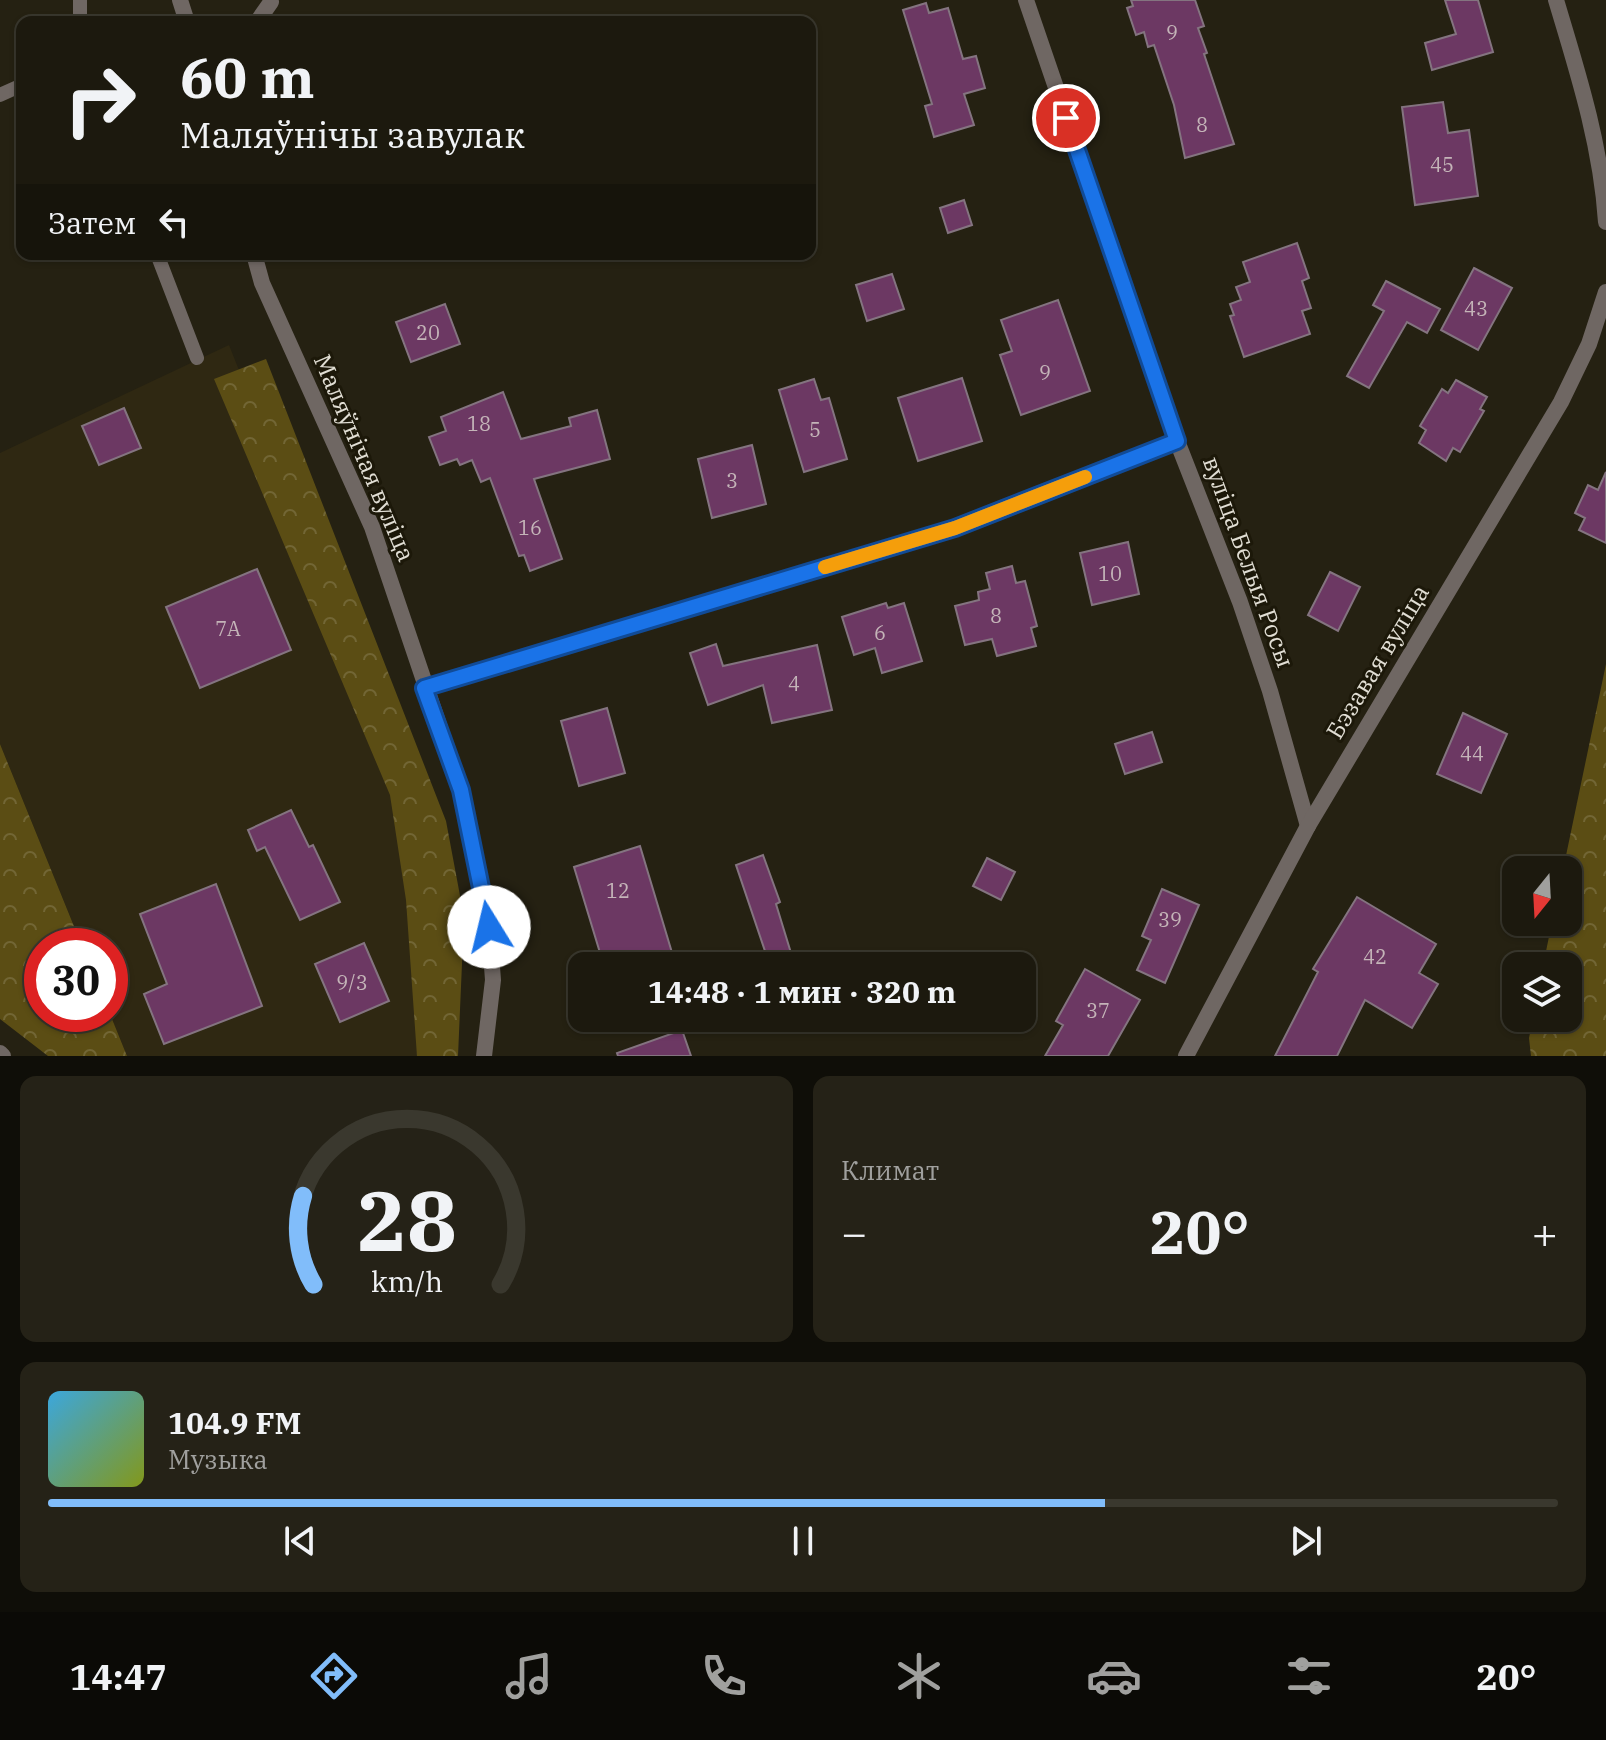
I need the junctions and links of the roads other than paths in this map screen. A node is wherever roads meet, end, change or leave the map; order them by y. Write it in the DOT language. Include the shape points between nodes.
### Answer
graph roads {
  1 [pos="1026,0"];
  2 [pos="1556,0"];
  3 [pos="1606,222"];
  4 [pos="159,260"];
  5 [pos="256,260"];
  6 [pos="1606,292"];
  7 [pos="197,358"];
  8 [pos="1177,441"];
  9 [pos="424,688"];
  10 [pos="1308,826"];
  11 [pos="484,1056"];
  12 [pos="1186,1056"];
  1 -- 8 [label="street, вуліца Белыя Росы"];
  2 -- 3 [label="street" via="1584,91"];
  4 -- 7 [label="lane"];
  5 -- 9 [label="street, Маляўнічая вуліца" via="372,527"];
  6 -- 10 [label="street, Бэзавая вуліца" via="1561,402"];
  8 -- 9 [label="street" via="955,528"];
  8 -- 10 [label="street, вуліца Белыя Росы" via="1240,602"];
  9 -- 11 [label="street, Маляўнічая вуліца" via="461,790 487,913 493,980"];
  10 -- 12 [label="street, Бэзавая вуліца"];
}
